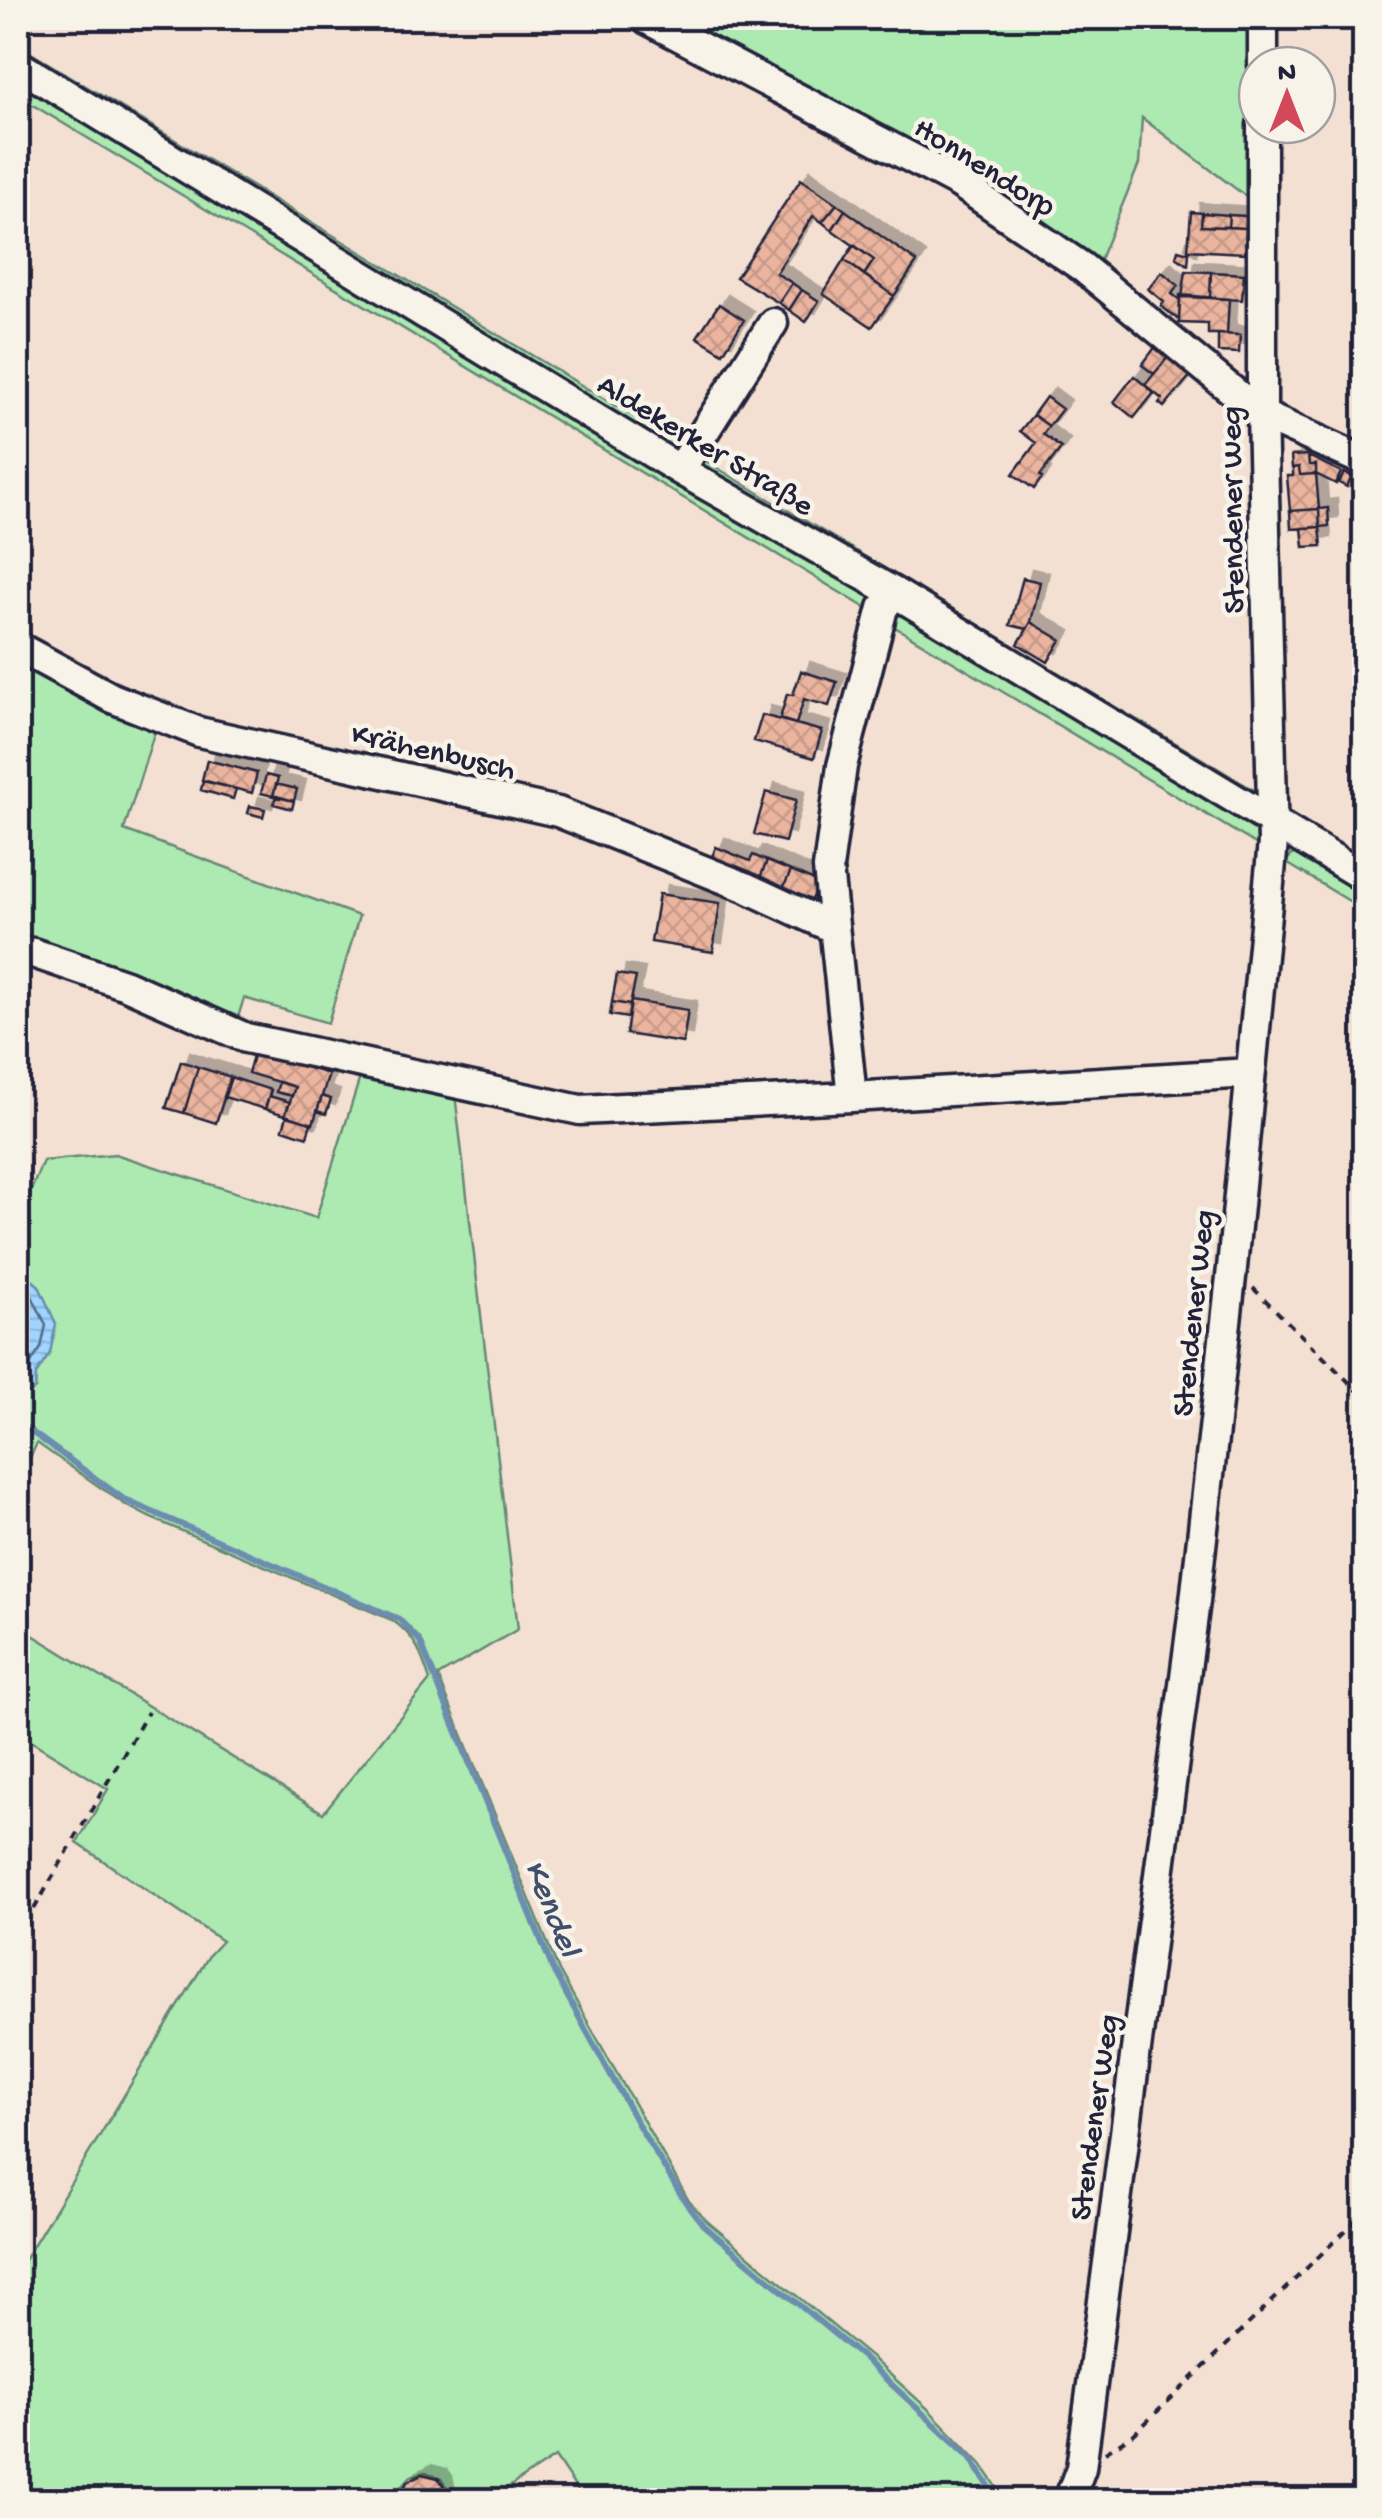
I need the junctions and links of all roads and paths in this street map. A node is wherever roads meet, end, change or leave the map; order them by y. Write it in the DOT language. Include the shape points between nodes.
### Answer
graph roads {
  1 [pos="645,18"];
  2 [pos="1262,18"];
  3 [pos="1262,45"];
  4 [pos="18,64"];
  5 [pos="1262,145"];
  6 [pos="774,323"];
  7 [pos="1262,415"];
  8 [pos="1364,460"];
  9 [pos="680,470"];
  10 [pos="895,593"];
  11 [pos="18,647"];
  12 [pos="1274,822"];
  13 [pos="1364,877"];
  14 [pos="833,928"];
  15 [pos="18,950"];
  16 [pos="1250,1073"];
  17 [pos="852,1097"];
  18 [pos="1232,1268"];
  19 [pos="1364,1396"];
  20 [pos="148,1712"];
  21 [pos="18,1938"];
  22 [pos="1364,2214"];
  23 [pos="1080,2468"];
  24 [pos="1069,2500"];
  1 -- 7 [label="street, Honnendorp" via="959,183 1082,267"];
  2 -- 3 [label="street"];
  4 -- 9 [label="street, Aldekerker Straße"];
  5 -- 7 [label="street, Stendener Weg"];
  6 -- 9 [label="street"];
  7 -- 8 [label="street, Honnendorp"];
  7 -- 12 [label="street, Stendener Weg"];
  9 -- 10 [label="street, Aldekerker Straße"];
  10 -- 12 [label="street, Aldekerker Straße"];
  10 -- 14 [label="street" via="884,608 842,766 828,868"];
  11 -- 14 [label="street, Krähenbusch" via="112,698 200,732 558,812"];
  12 -- 13 [label="street, Aldekerker Straße"];
  12 -- 16 [label="street, Stendener Weg"];
  14 -- 17 [label="street"];
  15 -- 17 [label="street" via="126,985 246,1038 580,1110"];
  16 -- 17 [label="street"];
  16 -- 18 [label="street, Stendener Weg"];
  18 -- 19 [label="path"];
  18 -- 23 [label="street, Stendener Weg" via="1195,1600"];
  20 -- 21 [label="path"];
  22 -- 23 [label="path" via="1133,2435"];
  23 -- 24 [label="street, Stendener Weg"];
}
